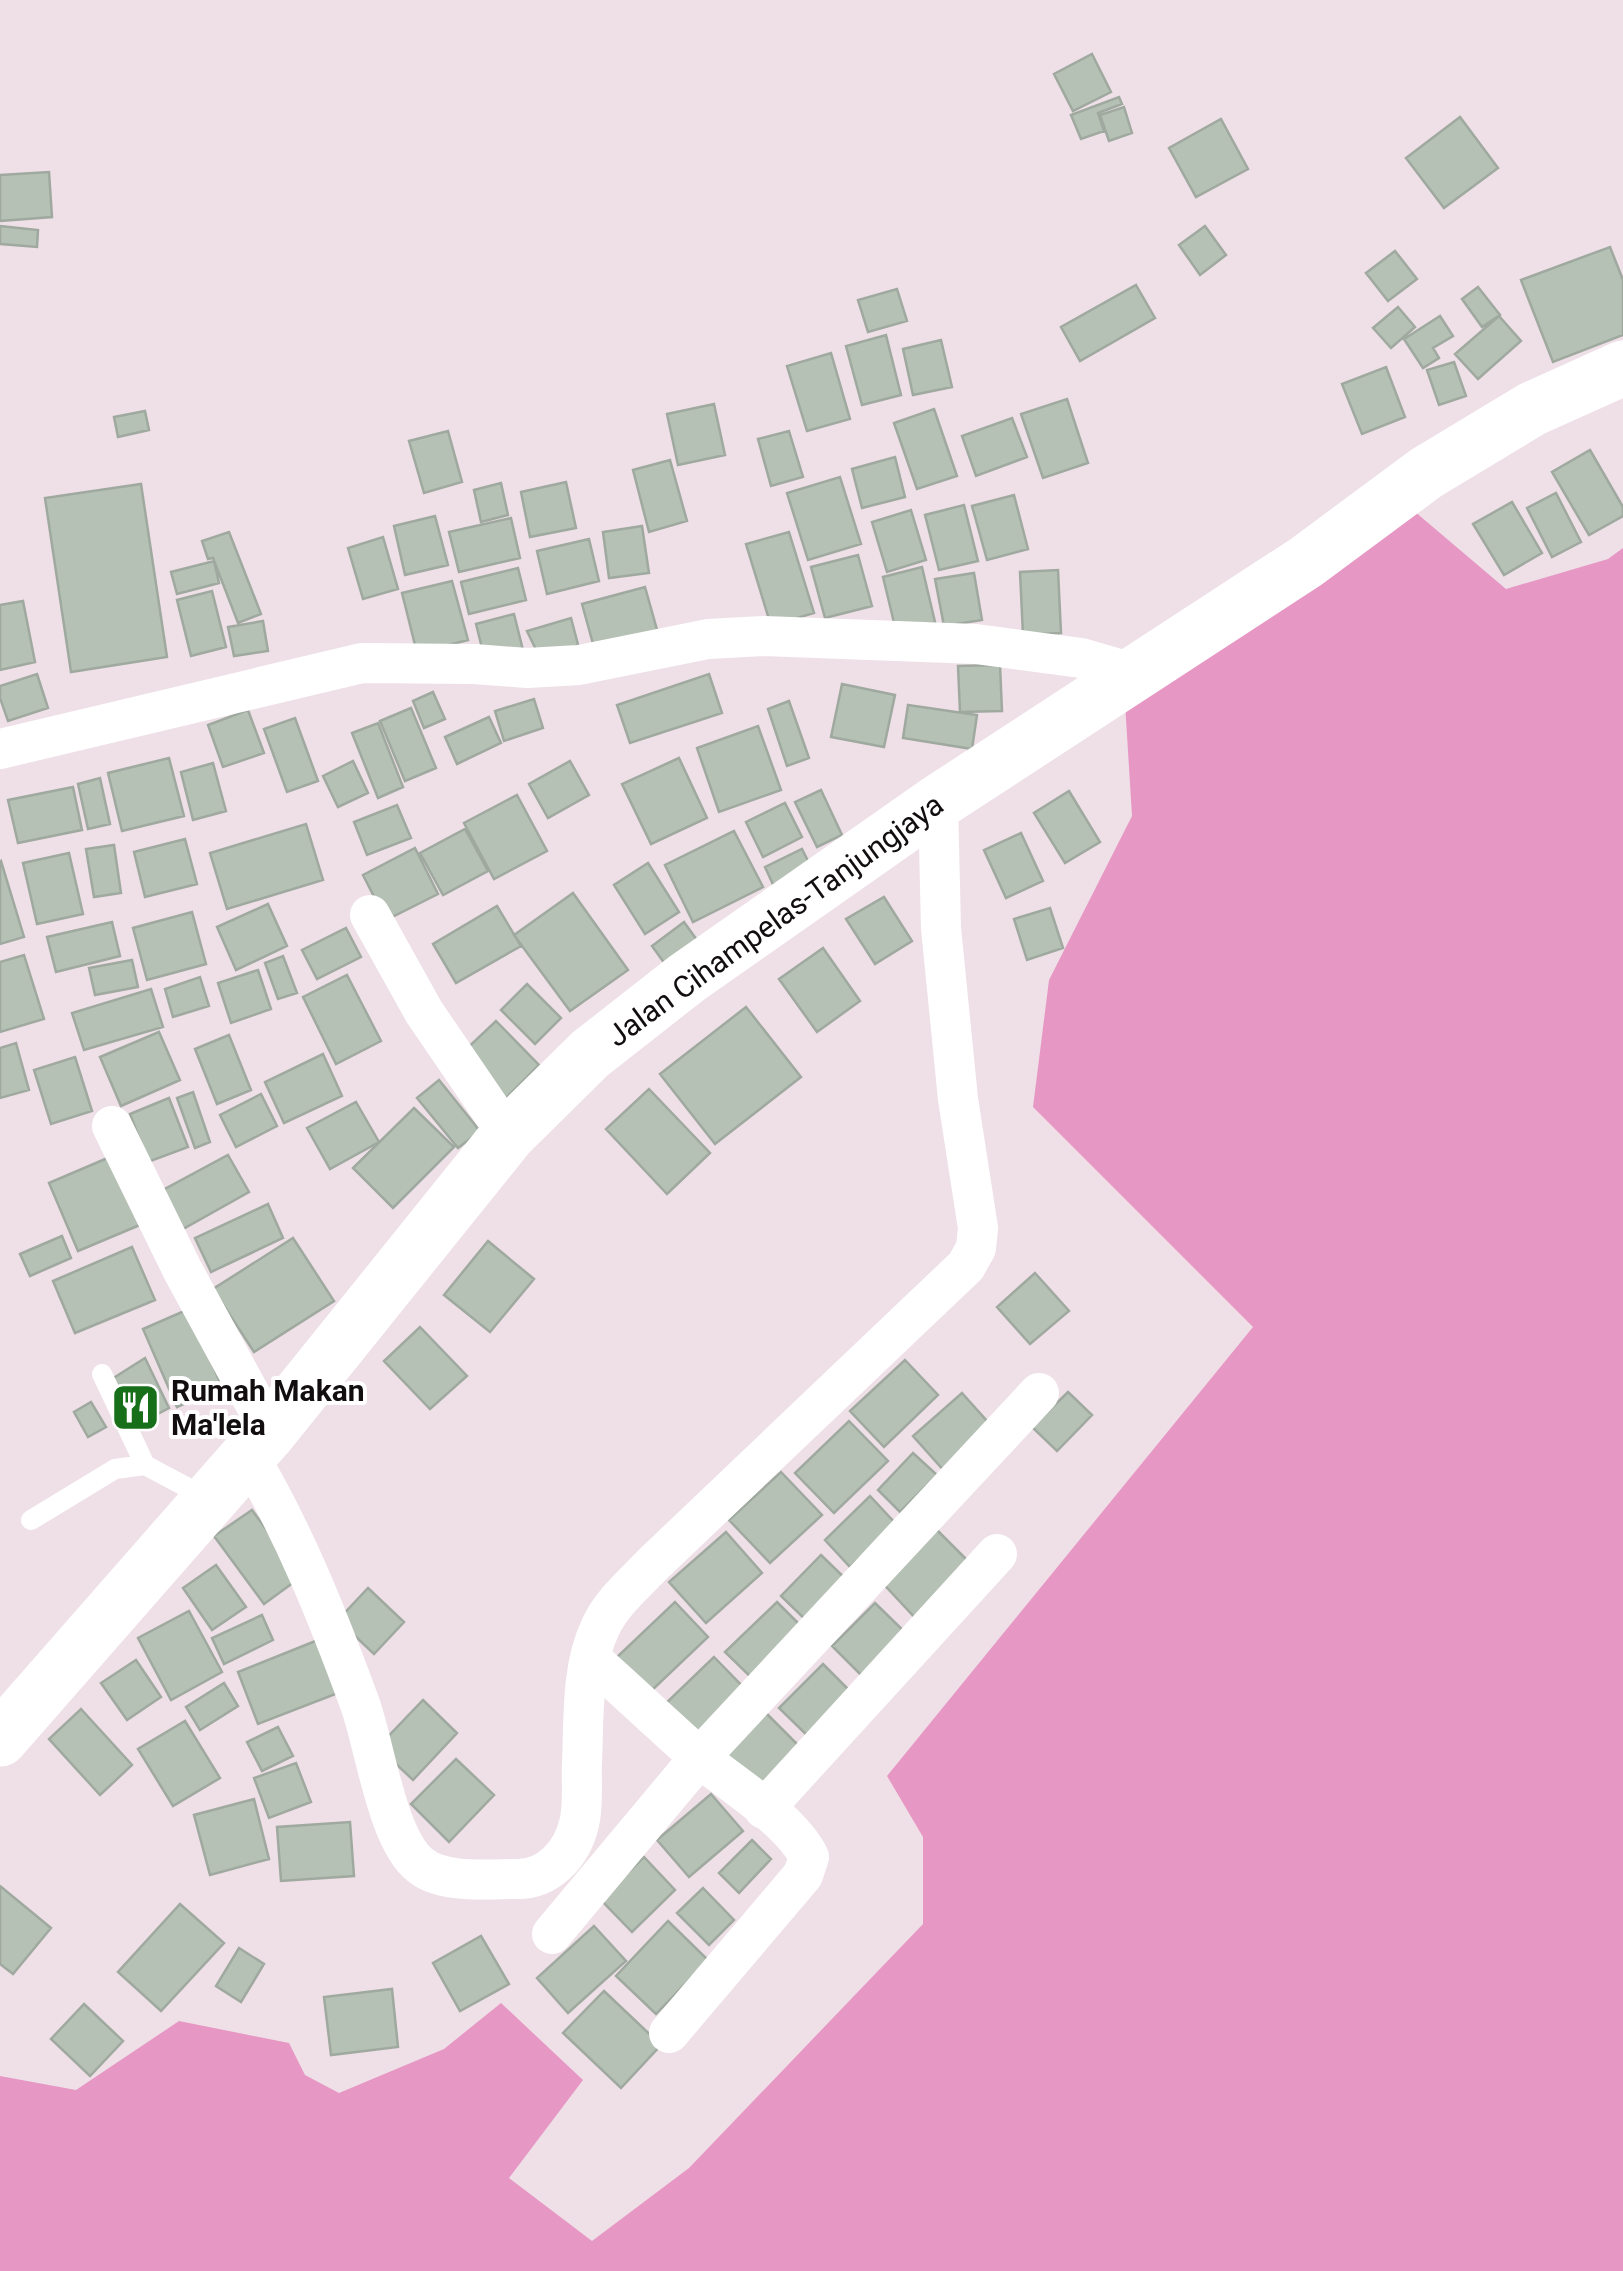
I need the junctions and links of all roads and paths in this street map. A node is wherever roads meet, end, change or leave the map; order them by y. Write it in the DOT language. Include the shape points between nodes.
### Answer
graph roads {
  1 [pos="1623,368"];
  2 [pos="1136,674"];
  3 [pos="0,749"];
  4 [pos="938,802"];
  5 [pos="370,915"];
  6 [pos="112,1126"];
  7 [pos="508,1136"];
  8 [pos="102,1374"];
  9 [pos="1040,1393"];
  10 [pos="258,1443"];
  11 [pos="146,1465"];
  12 [pos="209,1498"];
  13 [pos="32,1520"];
  14 [pos="997,1554"];
  15 [pos="590,1658"];
  16 [pos="0,1739"];
  17 [pos="700,1757"];
  18 [pos="764,1809"];
  19 [pos="552,1934"];
  20 [pos="669,2033"];
  1 -- 2 [label="main road, Jalan Cihampelas-Tanjungjaya" via="1532,410 1426,473"];
  2 -- 3 [label="street" via="1080,658 976,644 708,639 579,665 362,663"];
  2 -- 4 [label="main road, Jalan Cihampelas-Tanjungjaya"];
  4 -- 7 [label="main road, Jalan Cihampelas-Tanjungjaya" via="686,978 590,1054"];
  4 -- 15 [label="street" via="941,928 976,1248 966,1266 617,1602"];
  5 -- 7 [label="street" via="424,1012"];
  6 -- 10 [label="street"];
  7 -- 10 [label="main road, Jalan Cihampelas-Tanjungjaya"];
  8 -- 11 [label="lane"];
  9 -- 17 [label="street"];
  10 -- 12 [label="main road, Jalan Cihampelas-Tanjungjaya"];
  10 -- 15 [label="street" via="362,1709 402,1847 423,1868 525,1879 564,1858 580,1822"];
  11 -- 12 [label="lane"];
  11 -- 13 [label="lane" via="115,1468"];
  12 -- 16 [label="main road, Jalan Cihampelas-Tanjungjaya"];
  14 -- 18 [label="street"];
  15 -- 17 [label="street"];
  17 -- 18 [label="street"];
  17 -- 19 [label="street"];
  18 -- 20 [label="street" via="803,1846 809,1858 803,1875"];
}
